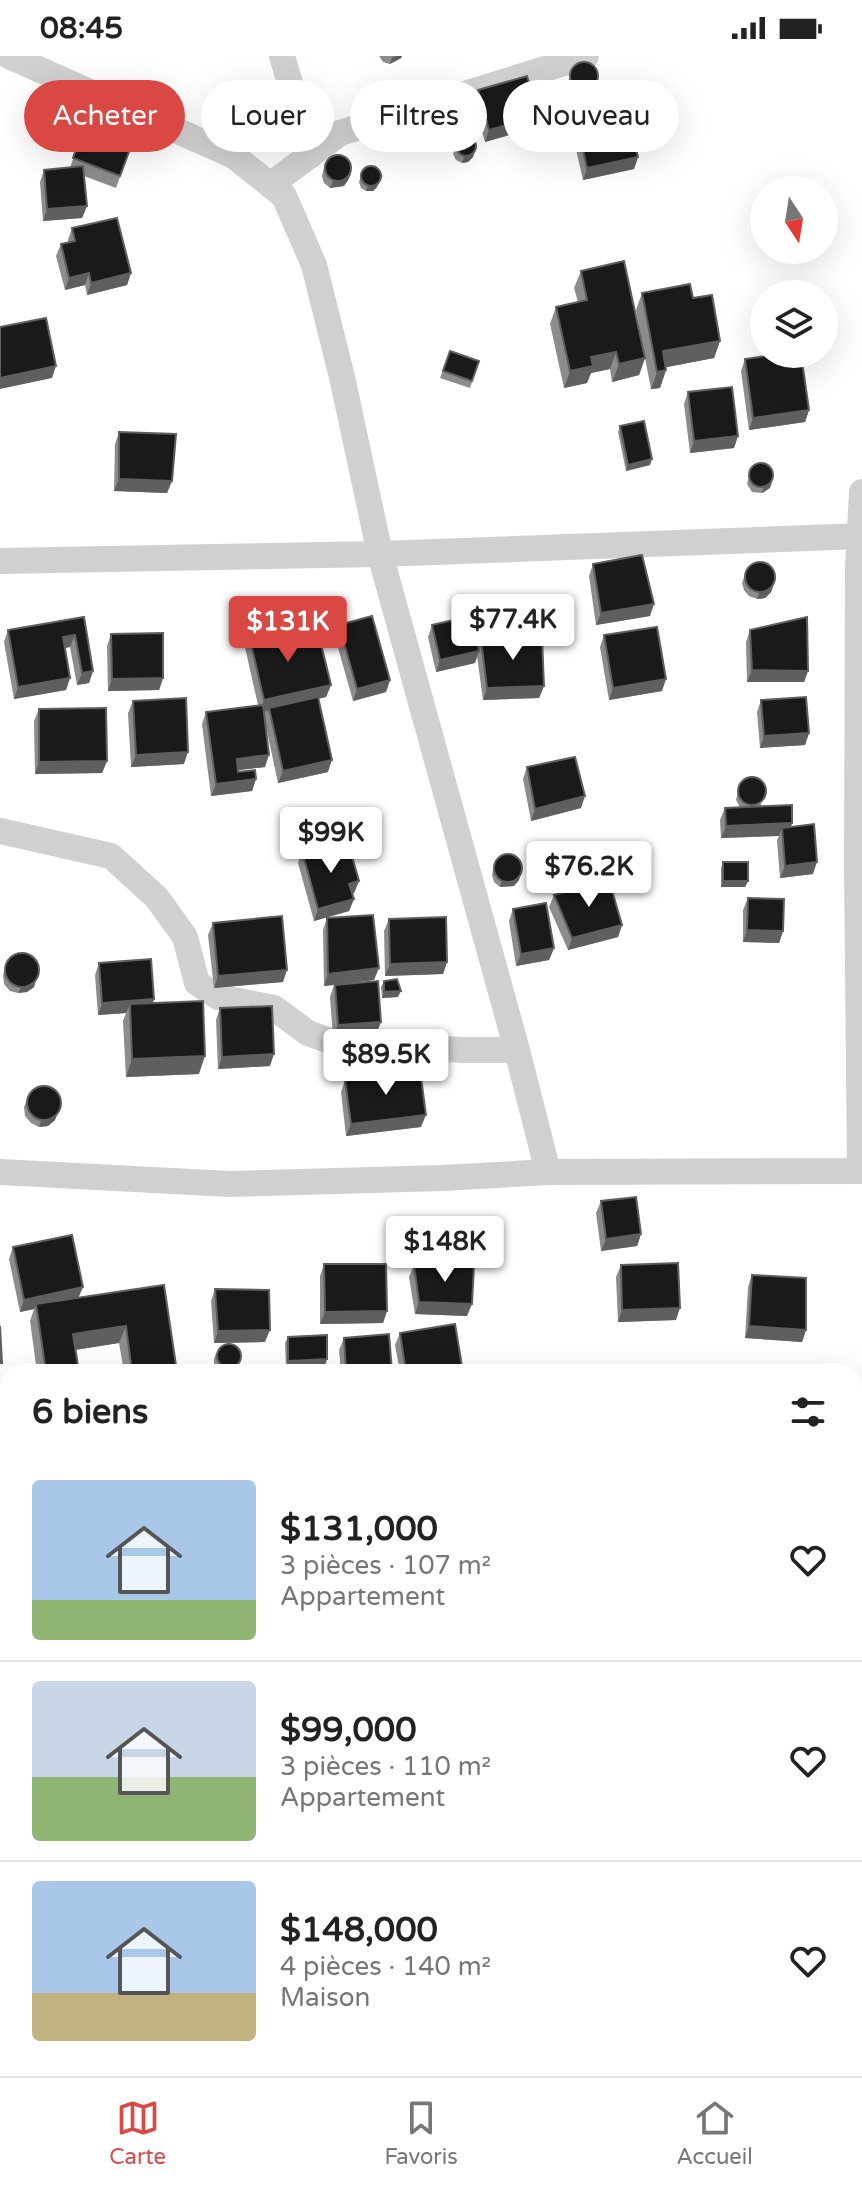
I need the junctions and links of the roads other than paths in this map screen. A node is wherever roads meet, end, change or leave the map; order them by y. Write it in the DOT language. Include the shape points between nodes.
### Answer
graph roads {
  1 [pos="9,56"];
  2 [pos="282,56"];
  3 [pos="586,56"];
  4 [pos="311,155"];
  5 [pos="270,185"];
  6 [pos="862,492"];
  7 [pos="861,536"];
  8 [pos="380,554"];
  9 [pos="0,561"];
  10 [pos="0,831"];
  11 [pos="517,1050"];
  12 [pos="861,1171"];
  13 [pos="0,1172"];
  14 [pos="548,1172"];
  1 -- 5 [label="street" via="234,156"];
  2 -- 4 [label="street"];
  3 -- 4 [label="street" via="340,133"];
  4 -- 5 [label="street"];
  5 -- 8 [label="street" via="284,196 314,265"];
  6 -- 7 [label="street"];
  7 -- 8 [label="street"];
  7 -- 12 [label="street"];
  8 -- 9 [label="street"];
  8 -- 11 [label="street"];
  10 -- 11 [label="street" via="111,856 157,898 185,937 197,983 218,997 274,1008 308,1033 344,1046"];
  11 -- 14 [label="street"];
  12 -- 14 [label="street"];
  13 -- 14 [label="street" via="230,1184"];
}
